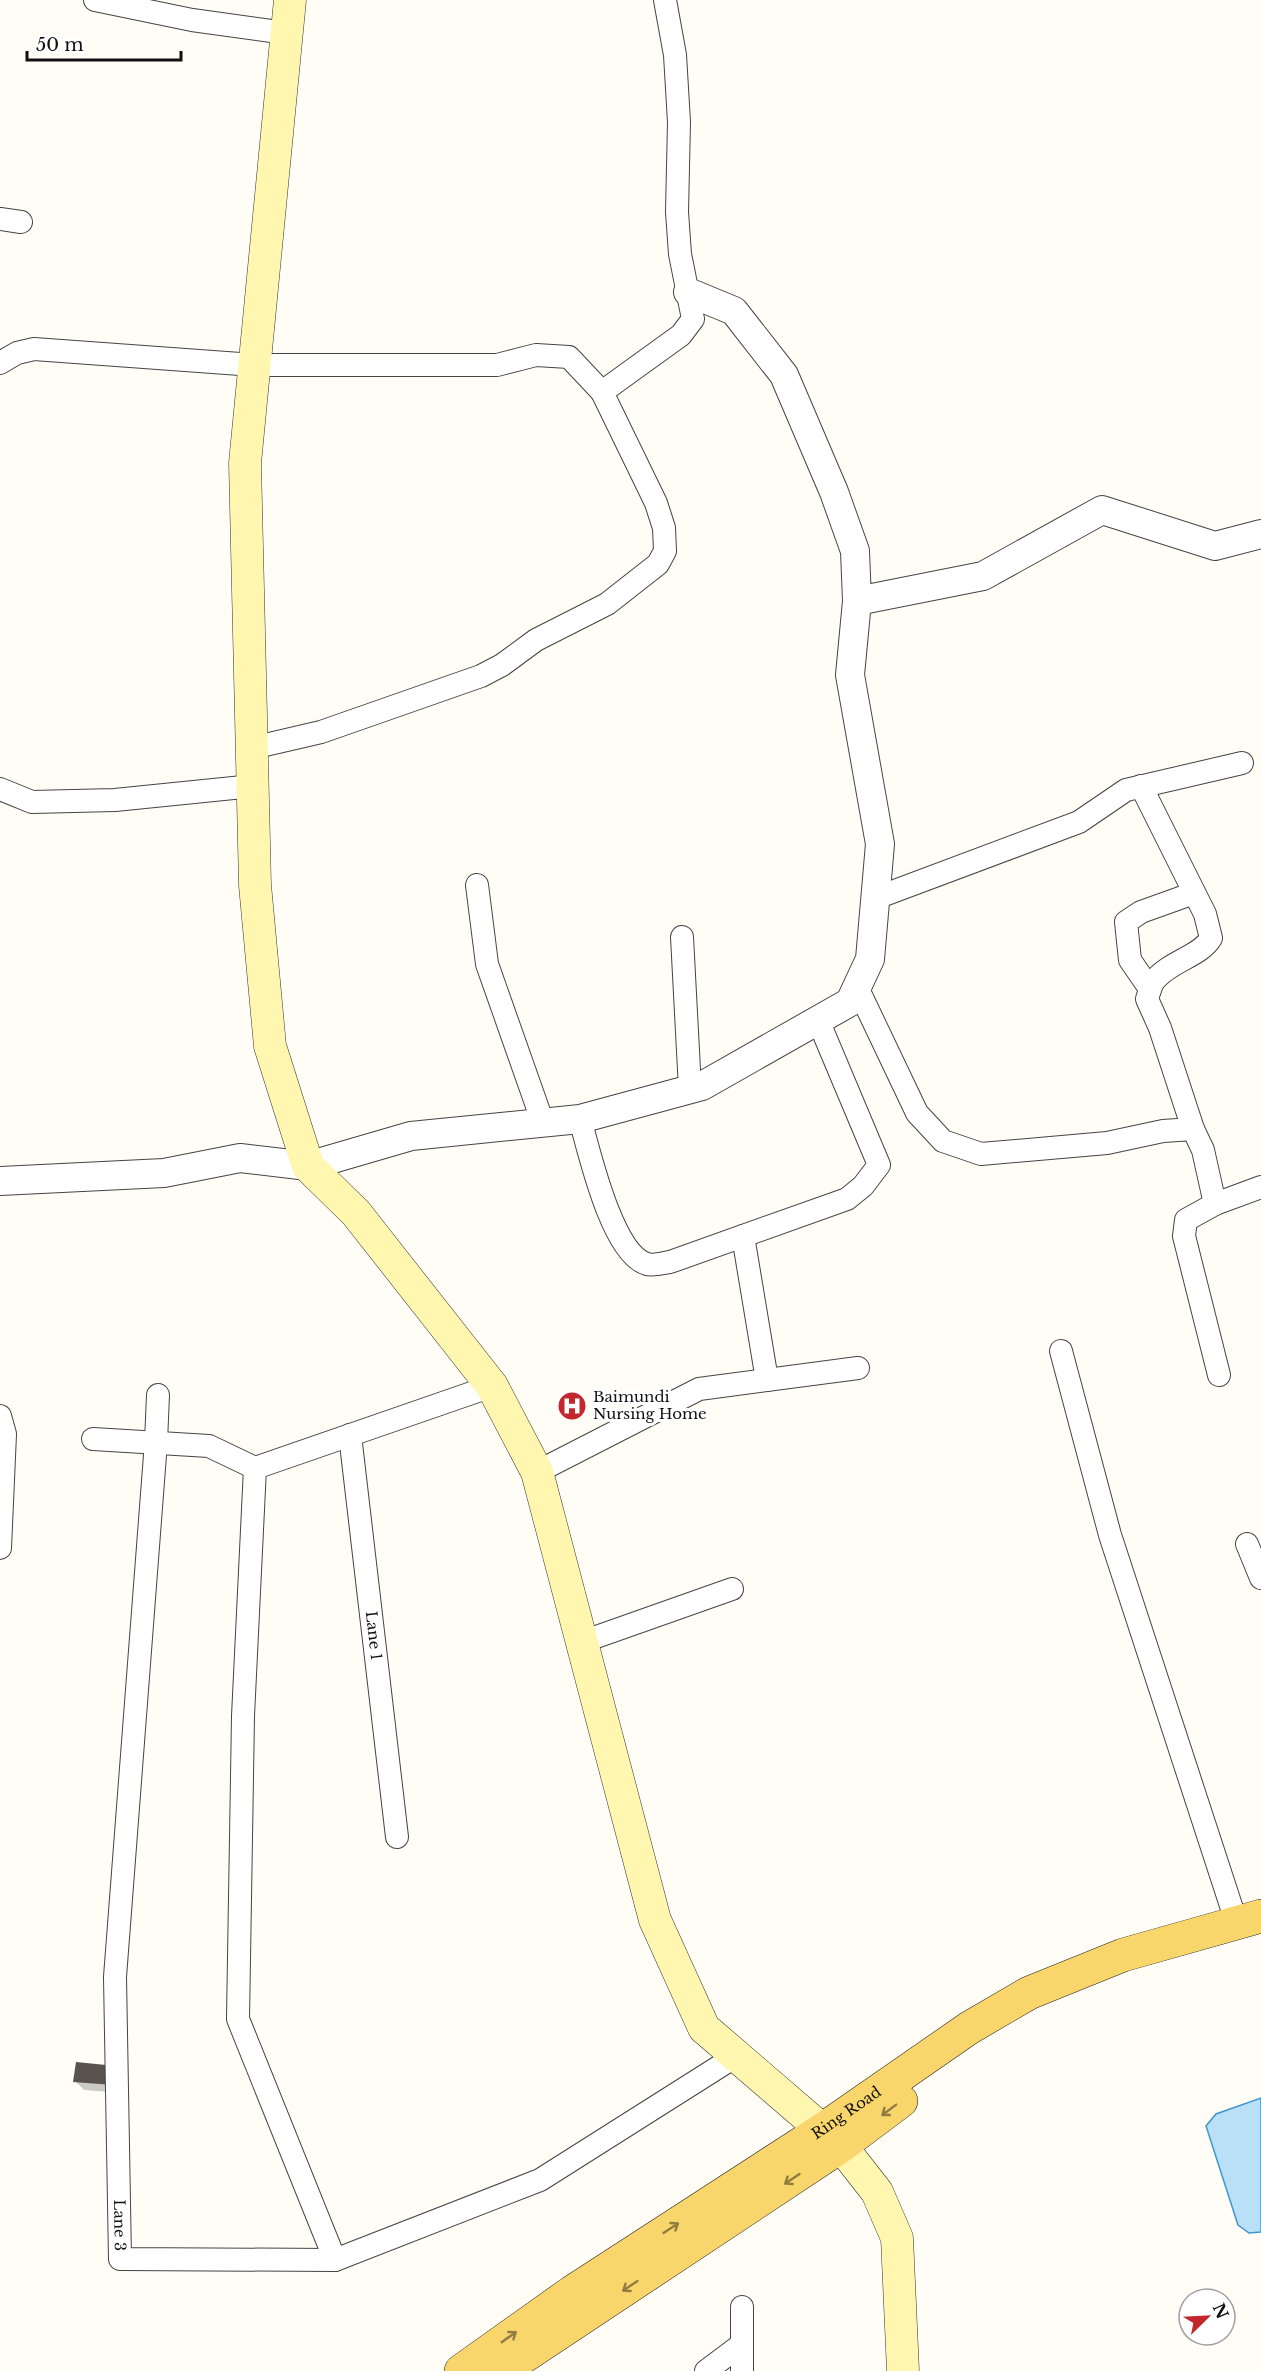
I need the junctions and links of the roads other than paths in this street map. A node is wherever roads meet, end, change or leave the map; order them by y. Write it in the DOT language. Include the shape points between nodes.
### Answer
graph roads {
  1 [pos="95,0"];
  2 [pos="290,0"];
  3 [pos="665,0"];
  4 [pos="286,33"];
  5 [pos="688,292"];
  6 [pos="0,363"];
  7 [pos="254,365"];
  8 [pos="602,392"];
  9 [pos="1261,534"];
  10 [pos="857,601"];
  11 [pos="252,748"];
  12 [pos="1242,763"];
  13 [pos="253,786"];
  14 [pos="1141,786"];
  15 [pos="0,789"];
  16 [pos="477,885"];
  17 [pos="1194,893"];
  18 [pos="876,898"];
  19 [pos="682,937"];
  20 [pos="857,987"];
  21 [pos="1150,989"];
  22 [pos="818,1020"];
  23 [pos="690,1089"];
  24 [pos="580,1119"];
  25 [pos="543,1123"];
  26 [pos="1193,1129"];
  27 [pos="308,1166"];
  28 [pos="0,1181"];
  29 [pos="1261,1187"];
  30 [pos="1215,1204"];
  31 [pos="743,1236"];
  32 [pos="1061,1351"];
  33 [pos="858,1368"];
  34 [pos="1219,1375"];
  35 [pos="767,1380"];
  36 [pos="492,1386"];
  37 [pos="158,1395"];
  38 [pos="0,1416"];
  39 [pos="350,1435"];
  40 [pos="93,1439"];
  41 [pos="156,1443"];
  42 [pos="255,1468"];
  43 [pos="537,1472"];
  44 [pos="1247,1544"];
  45 [pos="0,1548"];
  46 [pos="1261,1578"];
  47 [pos="732,1589"];
  48 [pos="582,1642"];
  49 [pos="397,1837"];
  50 [pos="1253,1925"];
  51 [pos="736,2056"];
  52 [pos="831,2138"];
  53 [pos="335,2260"];
  54 [pos="741,2307"];
  55 [pos="742,2344"];
  56 [pos="461,2371"];
  57 [pos="502,2371"];
  58 [pos="706,2371"];
  59 [pos="742,2371"];
  60 [pos="903,2371"];
  1 -- 4 [label="street" via="192,20"];
  2 -- 4 [label="main road"];
  3 -- 5 [label="street" via="675,55 679,122 677,212"];
  4 -- 7 [label="main road"];
  5 -- 8 [label="street" via="693,319 681,335"];
  5 -- 10 [label="street" via="734,311 783,375 855,551"];
  6 -- 7 [label="street" via="34,349"];
  7 -- 8 [label="street" via="497,364 536,354 569,357"];
  7 -- 11 [label="main road" via="245,464"];
  8 -- 11 [label="street" via="662,520 664,551 658,564 607,603 536,640 481,676 321,732"];
  9 -- 10 [label="street" via="1215,546 1102,510 982,576"];
  10 -- 18 [label="street" via="850,675 880,844"];
  11 -- 13 [label="main road"];
  12 -- 14 [label="street"];
  13 -- 15 [label="street" via="115,800 32,802"];
  13 -- 27 [label="main road" via="255,885 270,1046"];
  14 -- 17 [label="street"];
  14 -- 18 [label="street" via="1126,790 1079,822"];
  16 -- 25 [label="street" via="488,964"];
  17 -- 21 [label="street" via="1211,938 1206,948 1182,958"];
  17 -- 21 [label="street" via="1141,912 1126,922 1130,960"];
  18 -- 20 [label="street" via="870,959"];
  19 -- 23 [label="street"];
  20 -- 22 [label="street" via="850,1002"];
  20 -- 26 [label="street" via="917,1113 943,1141 981,1154 1107,1143 1162,1131"];
  21 -- 26 [label="street" via="1147,999"];
  22 -- 23 [label="street" via="702,1086"];
  22 -- 31 [label="street" via="879,1165 847,1199"];
  23 -- 24 [label="street"];
  24 -- 25 [label="street"];
  24 -- 31 [label="street" via="608,1214 632,1256 648,1265 670,1262"];
  25 -- 27 [label="street" via="411,1136"];
  26 -- 30 [label="street" via="1203,1150"];
  27 -- 28 [label="street" via="240,1158 164,1173"];
  27 -- 36 [label="main road" via="356,1213"];
  29 -- 30 [label="street"];
  30 -- 34 [label="street" via="1186,1220 1184,1236"];
  31 -- 35 [label="street"];
  32 -- 50 [label="street" via="1110,1535"];
  33 -- 35 [label="street"];
  35 -- 43 [label="street" via="699,1389"];
  36 -- 39 [label="street"];
  36 -- 43 [label="main road"];
  37 -- 41 [label="street"];
  38 -- 45 [label="street" via="5,1434"];
  39 -- 42 [label="street"];
  39 -- 49 [label="street, Lane 1"];
  40 -- 41 [label="street"];
  41 -- 42 [label="street" via="209,1446"];
  41 -- 53 [label="street, Lane 3" via="115,1977 120,2259"];
  42 -- 53 [label="street" via="243,1716 238,2019"];
  43 -- 48 [label="main road"];
  44 -- 46 [label="street"];
  47 -- 48 [label="street"];
  48 -- 51 [label="main road" via="656,1920 704,2028"];
  50 -- 52 [label="main road, Ring Road" via="1124,1955 1029,1993 969,2028"];
  51 -- 52 [label="main road"];
  51 -- 53 [label="street" via="540,2180"];
  56 -- 52 [label="main road, Ring Road, one-way" via="572,2292"];
  52 -- 57 [label="main road, one-way"];
  52 -- 60 [label="main road" via="877,2192 897,2238"];
  54 -- 55 [label="street"];
  55 -- 58 [label="street"];
  55 -- 59 [label="street"];
}
